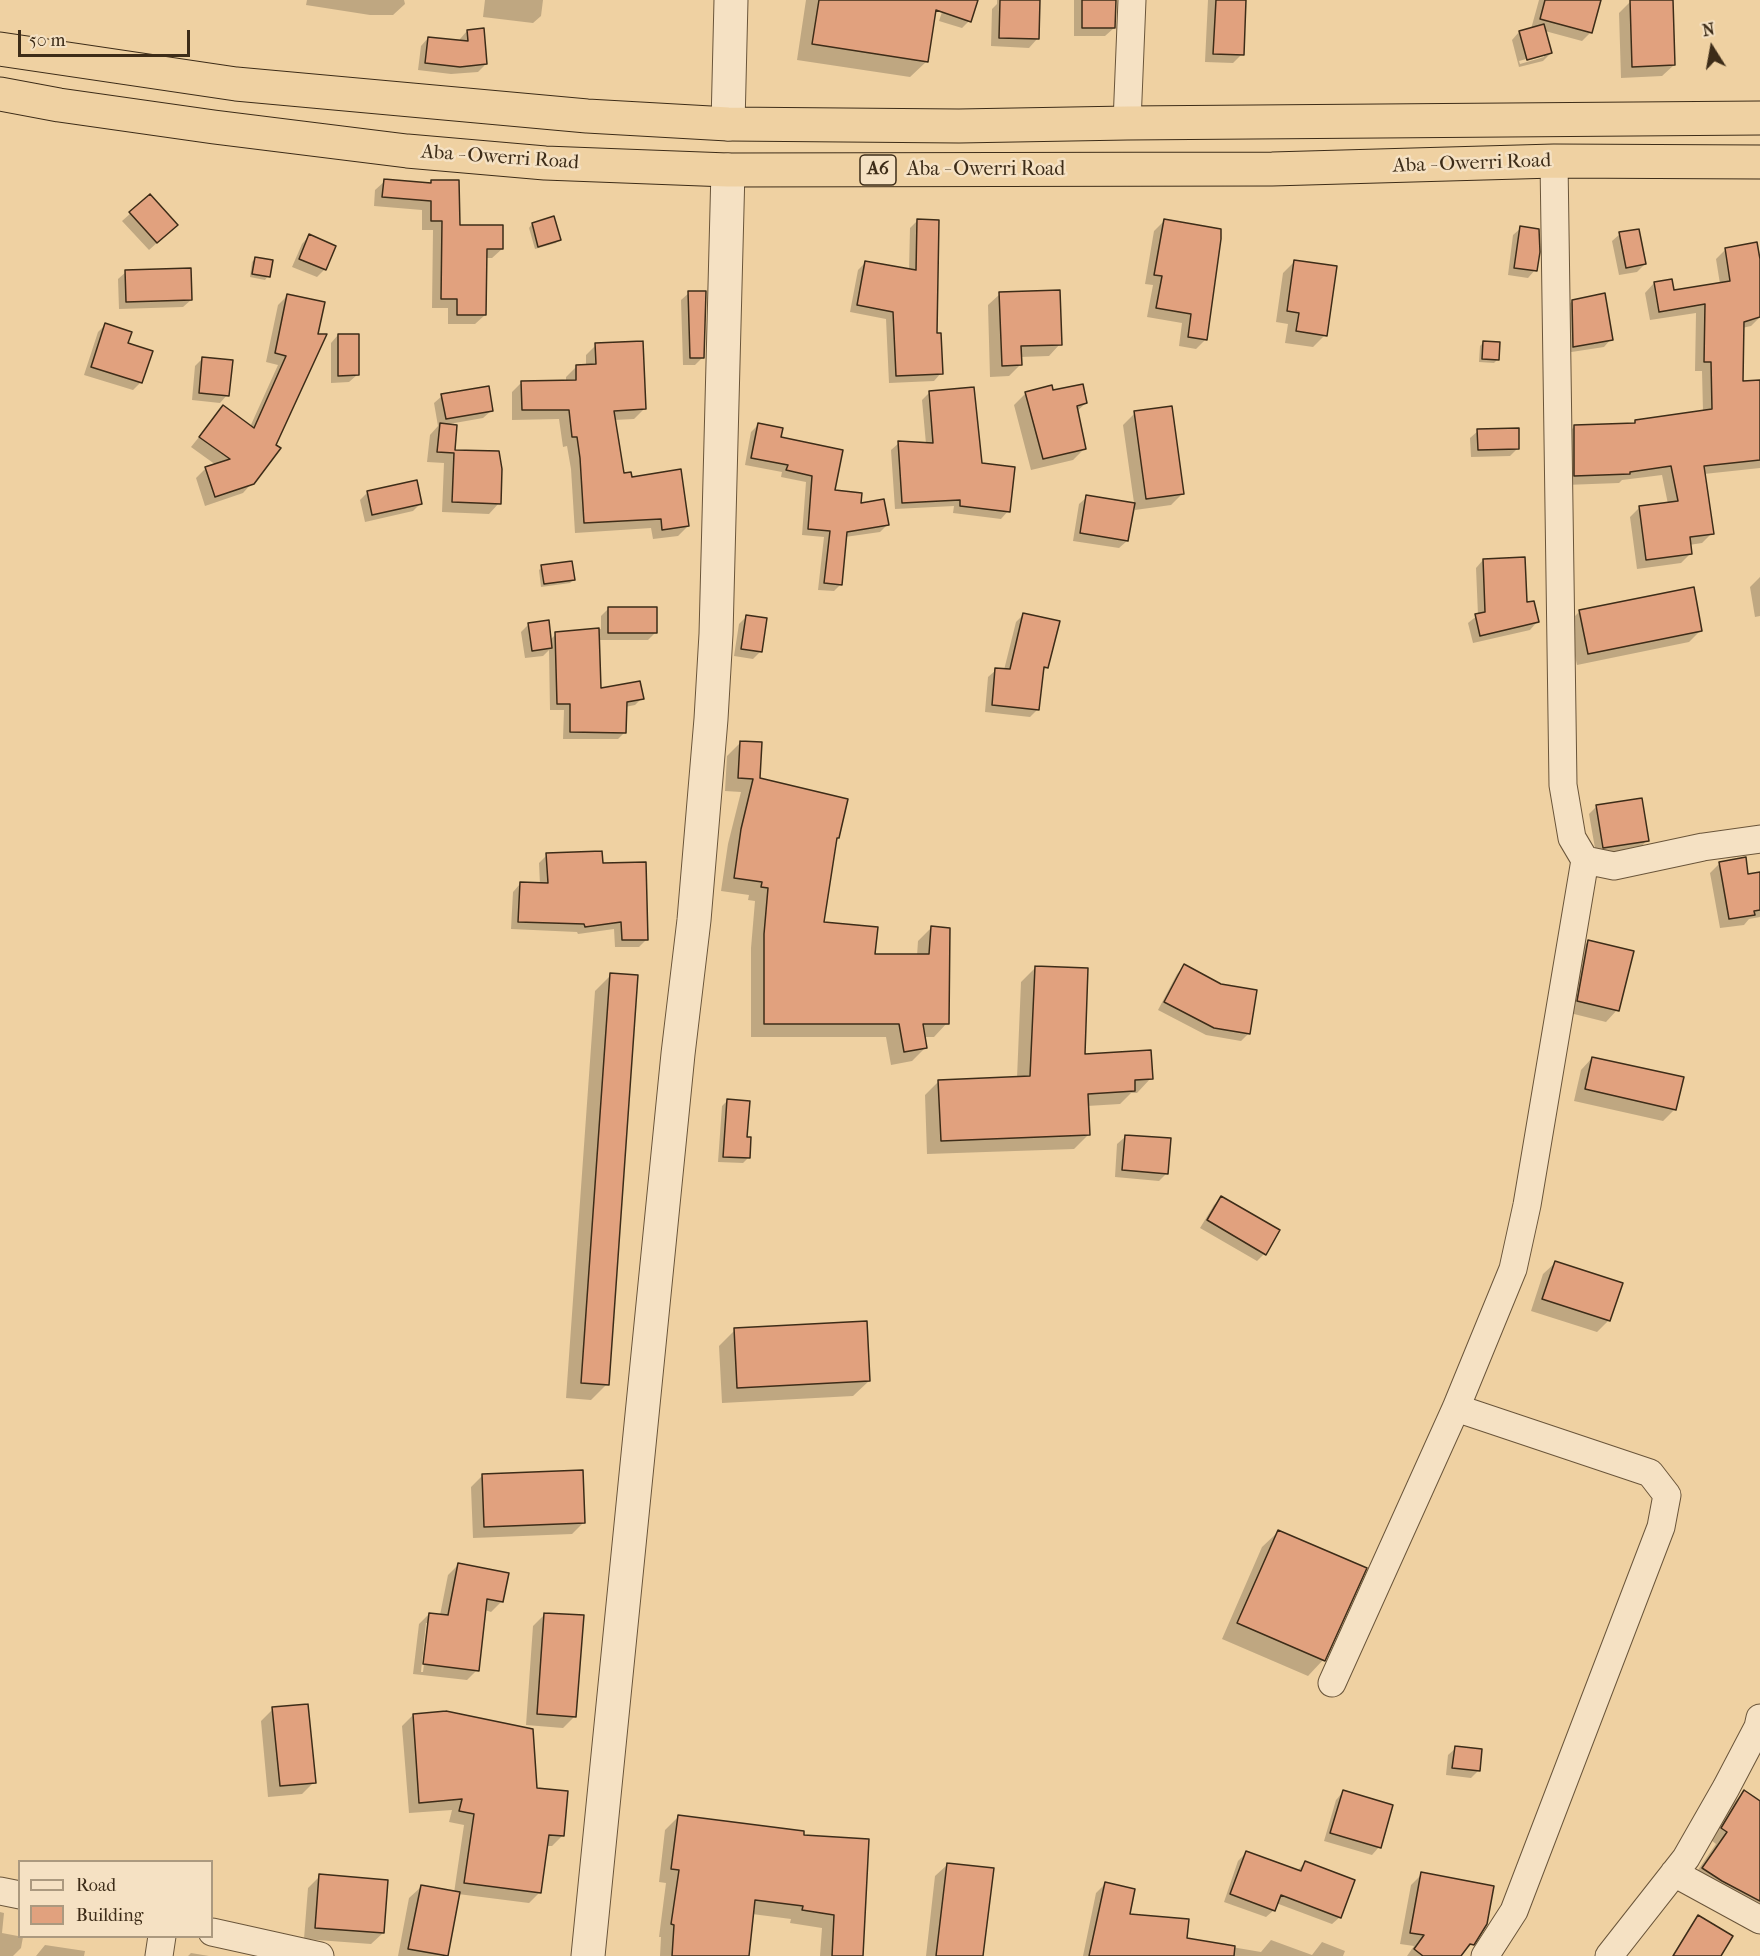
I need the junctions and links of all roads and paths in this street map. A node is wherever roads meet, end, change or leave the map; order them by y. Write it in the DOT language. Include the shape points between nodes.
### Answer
graph roads {
  1 [pos="730,0"];
  2 [pos="1132,0"];
  3 [pos="0,49"];
  4 [pos="0,94"];
  5 [pos="1760,118"];
  6 [pos="1272,122"];
  7 [pos="1127,123"];
  8 [pos="728,124"];
  9 [pos="1554,161"];
  10 [pos="1760,162"];
  11 [pos="1272,169"];
  12 [pos="728,170"];
  13 [pos="1760,838"];
  14 [pos="1586,860"];
  15 [pos="1456,1408"];
  16 [pos="1332,1683"];
  17 [pos="1760,1718"];
  18 [pos="1674,1873"];
  19 [pos="0,1892"];
  20 [pos="18,1895"];
  21 [pos="1760,1920"];
  22 [pos="213,1932"];
  23 [pos="162,1938"];
  24 [pos="159,1956"];
  25 [pos="320,1956"];
  26 [pos="588,1956"];
  27 [pos="1485,1956"];
  28 [pos="1609,1956"];
  1 -- 8 [label="street"];
  2 -- 7 [label="street"];
  3 -- 8 [label="highway, A6" via="236,84 587,117"];
  4 -- 12 [label="highway, Aba - Owerri Road / A6" via="178,122 407,151"];
  5 -- 6 [label="highway, A6"];
  6 -- 7 [label="highway, A6"];
  6 -- 11 [label="highway"];
  7 -- 8 [label="highway, A6"];
  9 -- 10 [label="highway, Aba - Owerri Road / A6"];
  9 -- 11 [label="highway, Aba - Owerri Road / A6"];
  9 -- 14 [label="street" via="1563,785 1572,838"];
  11 -- 12 [label="highway, Aba - Owerri Road / A6"];
  12 -- 26 [label="street" via="711,719"];
  13 -- 14 [label="street" via="1614,866"];
  14 -- 15 [label="street" via="1513,1269"];
  15 -- 16 [label="street"];
  15 -- 27 [label="street" via="1650,1473 1667,1495 1661,1527 1514,1911"];
  17 -- 18 [label="street" via="1726,1788"];
  18 -- 21 [label="street"];
  18 -- 28 [label="street"];
  19 -- 20 [label="street"];
  22 -- 25 [label="street"];
  23 -- 24 [label="street"];
}
